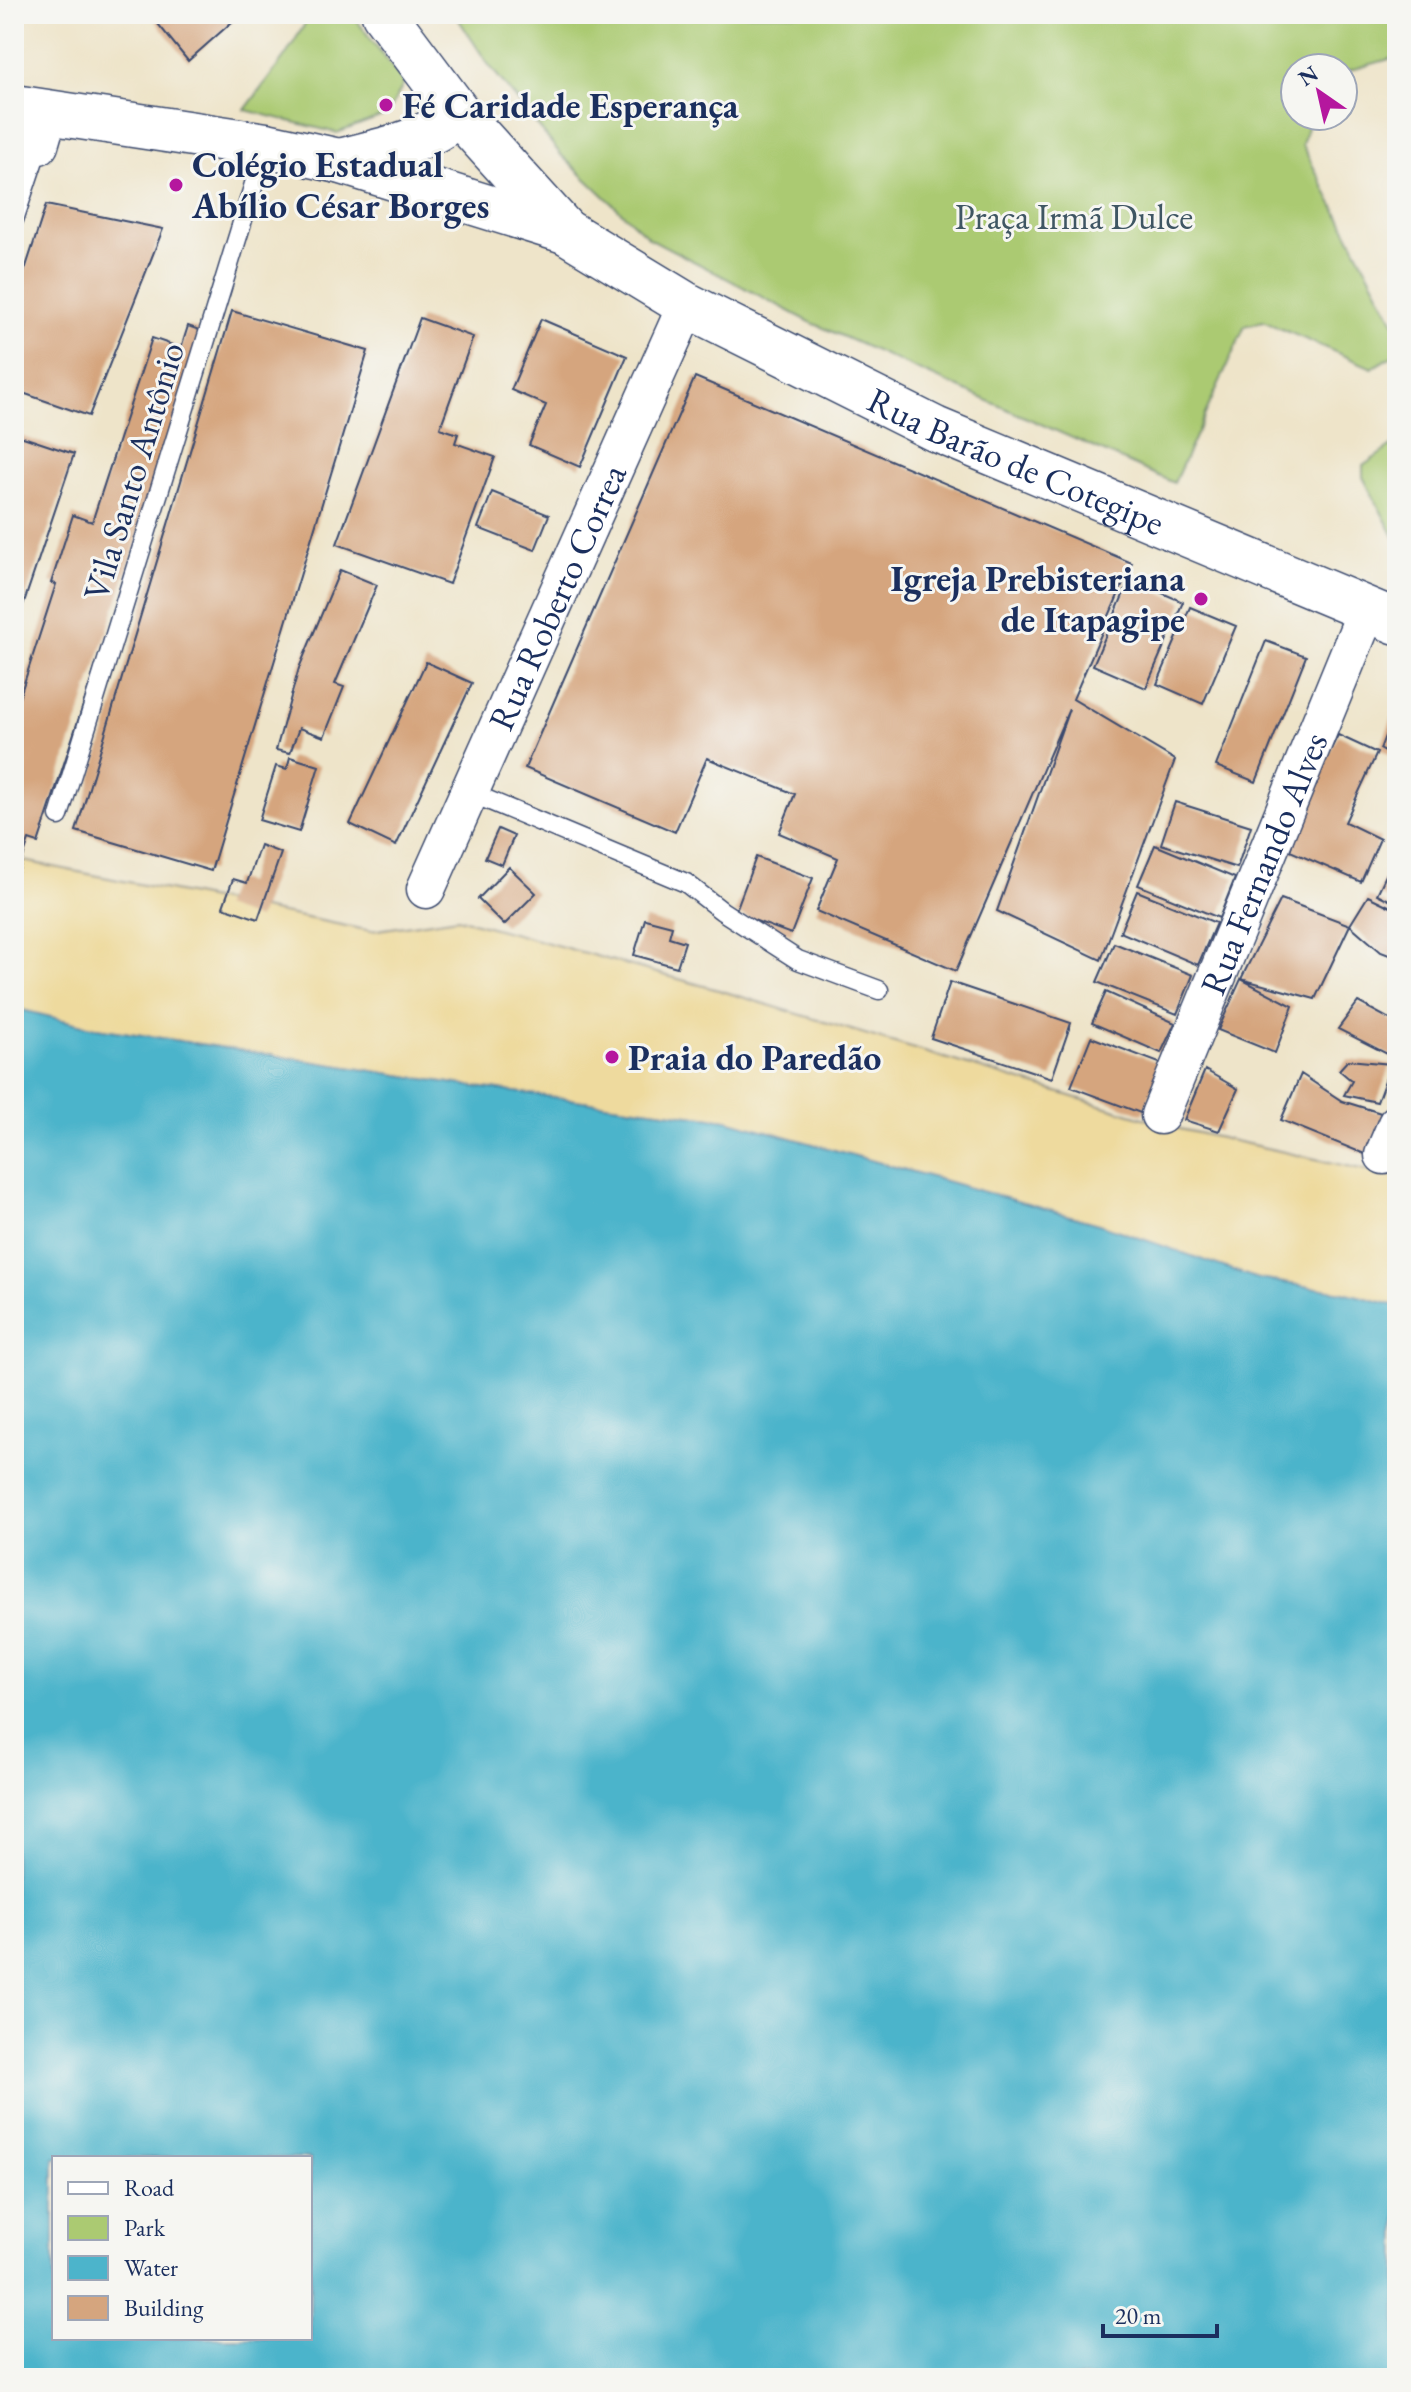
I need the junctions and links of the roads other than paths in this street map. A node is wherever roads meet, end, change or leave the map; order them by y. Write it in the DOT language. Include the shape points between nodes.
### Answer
graph roads {
  1 [pos="384,14"];
  2 [pos="459,114"];
  3 [pos="34,121"];
  4 [pos="266,145"];
  5 [pos="339,161"];
  6 [pos="14,220"];
  7 [pos="565,231"];
  8 [pos="687,305"];
  9 [pos="1382,616"];
  10 [pos="471,793"];
  11 [pos="59,816"];
  12 [pos="426,889"];
  13 [pos="879,990"];
  14 [pos="1160,1115"];
  1 -- 2 [label="main road"];
  2 -- 5 [label="main road" via="409,144"];
  2 -- 7 [label="main road"];
  3 -- 4 [label="main road"];
  3 -- 6 [label="lane"];
  4 -- 5 [label="main road"];
  4 -- 11 [label="lane, Vila Santo Antônio"];
  5 -- 7 [label="main road"];
  7 -- 8 [label="main road"];
  8 -- 9 [label="main road, Rua Barão de Cotegipe" via="973,446"];
  8 -- 10 [label="street, Rua Roberto Correa"];
  9 -- 14 [label="street, Rua Fernando Alves"];
  10 -- 12 [label="street, Rua Roberto Correa"];
  10 -- 13 [label="lane" via="686,883 798,960"];
}
